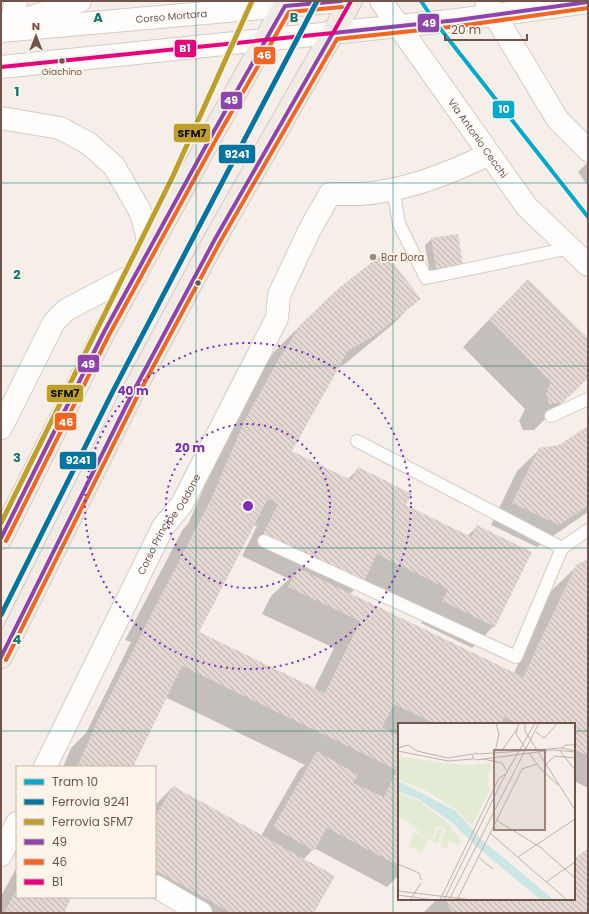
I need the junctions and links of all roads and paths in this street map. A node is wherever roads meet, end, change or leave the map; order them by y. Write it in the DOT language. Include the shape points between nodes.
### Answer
graph roads {
  1 [pos="16,1"];
  2 [pos="80,1"];
  3 [pos="341,1"];
  4 [pos="351,1"];
  5 [pos="381,1"];
  6 [pos="588,2"];
  7 [pos="286,3"];
  8 [pos="490,8"];
  9 [pos="4,26"];
  10 [pos="398,26"];
  11 [pos="333,33"];
  12 [pos="266,40"];
  13 [pos="1,67"];
  14 [pos="1,118"];
  15 [pos="588,150"];
  16 [pos="489,154"];
  17 [pos="393,189"];
  18 [pos="570,248"];
  19 [pos="149,251"];
  20 [pos="588,264"];
  21 [pos="136,275"];
  22 [pos="588,399"];
  23 [pos="551,416"];
  24 [pos="1,428"];
  25 [pos="357,442"];
  26 [pos="588,530"];
  27 [pos="1,538"];
  28 [pos="264,541"];
  29 [pos="562,548"];
  30 [pos="1,657"];
  31 [pos="45,766"];
  32 [pos="16,826"];
  33 [pos="1,855"];
  34 [pos="156,887"];
  35 [pos="201,913"];
  1 -- 9 [label="street"];
  2 -- 9 [label="street"];
  3 -- 7 [label="street, Corso Mortara"];
  4 -- 11 [label="main road"];
  5 -- 10 [label="street, Via Antonio Cecchi"];
  6 -- 8 [label="street"];
  7 -- 9 [label="street, Corso Mortara"];
  7 -- 12 [label="main road"];
  8 -- 10 [label="street"];
  8 -- 15 [label="street" via="544,100 558,120"];
  10 -- 11 [label="street"];
  10 -- 16 [label="street, Via Antonio Cecchi"];
  11 -- 12 [label="street"];
  11 -- 30 [label="main road" via="215,239 137,386"];
  12 -- 13 [label="street"];
  12 -- 19 [label="main road"];
  14 -- 19 [label="street" via="60,128 88,142 114,166 140,212"];
  16 -- 17 [label="street" via="446,174"];
  16 -- 18 [label="street, Via Antonio Cecchi" via="527,207"];
  17 -- 18 [label="lane" via="399,224 426,278"];
  17 -- 31 [label="street, Corso Principe Oddone" via="362,194 330,194 310,229 279,295 277,318 182,504 163,527"];
  18 -- 20 [label="street, Via Antonio Cecchi"];
  19 -- 21 [label="main road"];
  21 -- 24 [label="street" via="66,310 54,322"];
  21 -- 27 [label="main road" via="104,332"];
  22 -- 23 [label="lane"];
  25 -- 29 [label="lane"];
  26 -- 29 [label="lane"];
  28 -- 29 [label="lane" via="516,657"];
  32 -- 33 [label="street"];
  34 -- 35 [label="street"];
}
